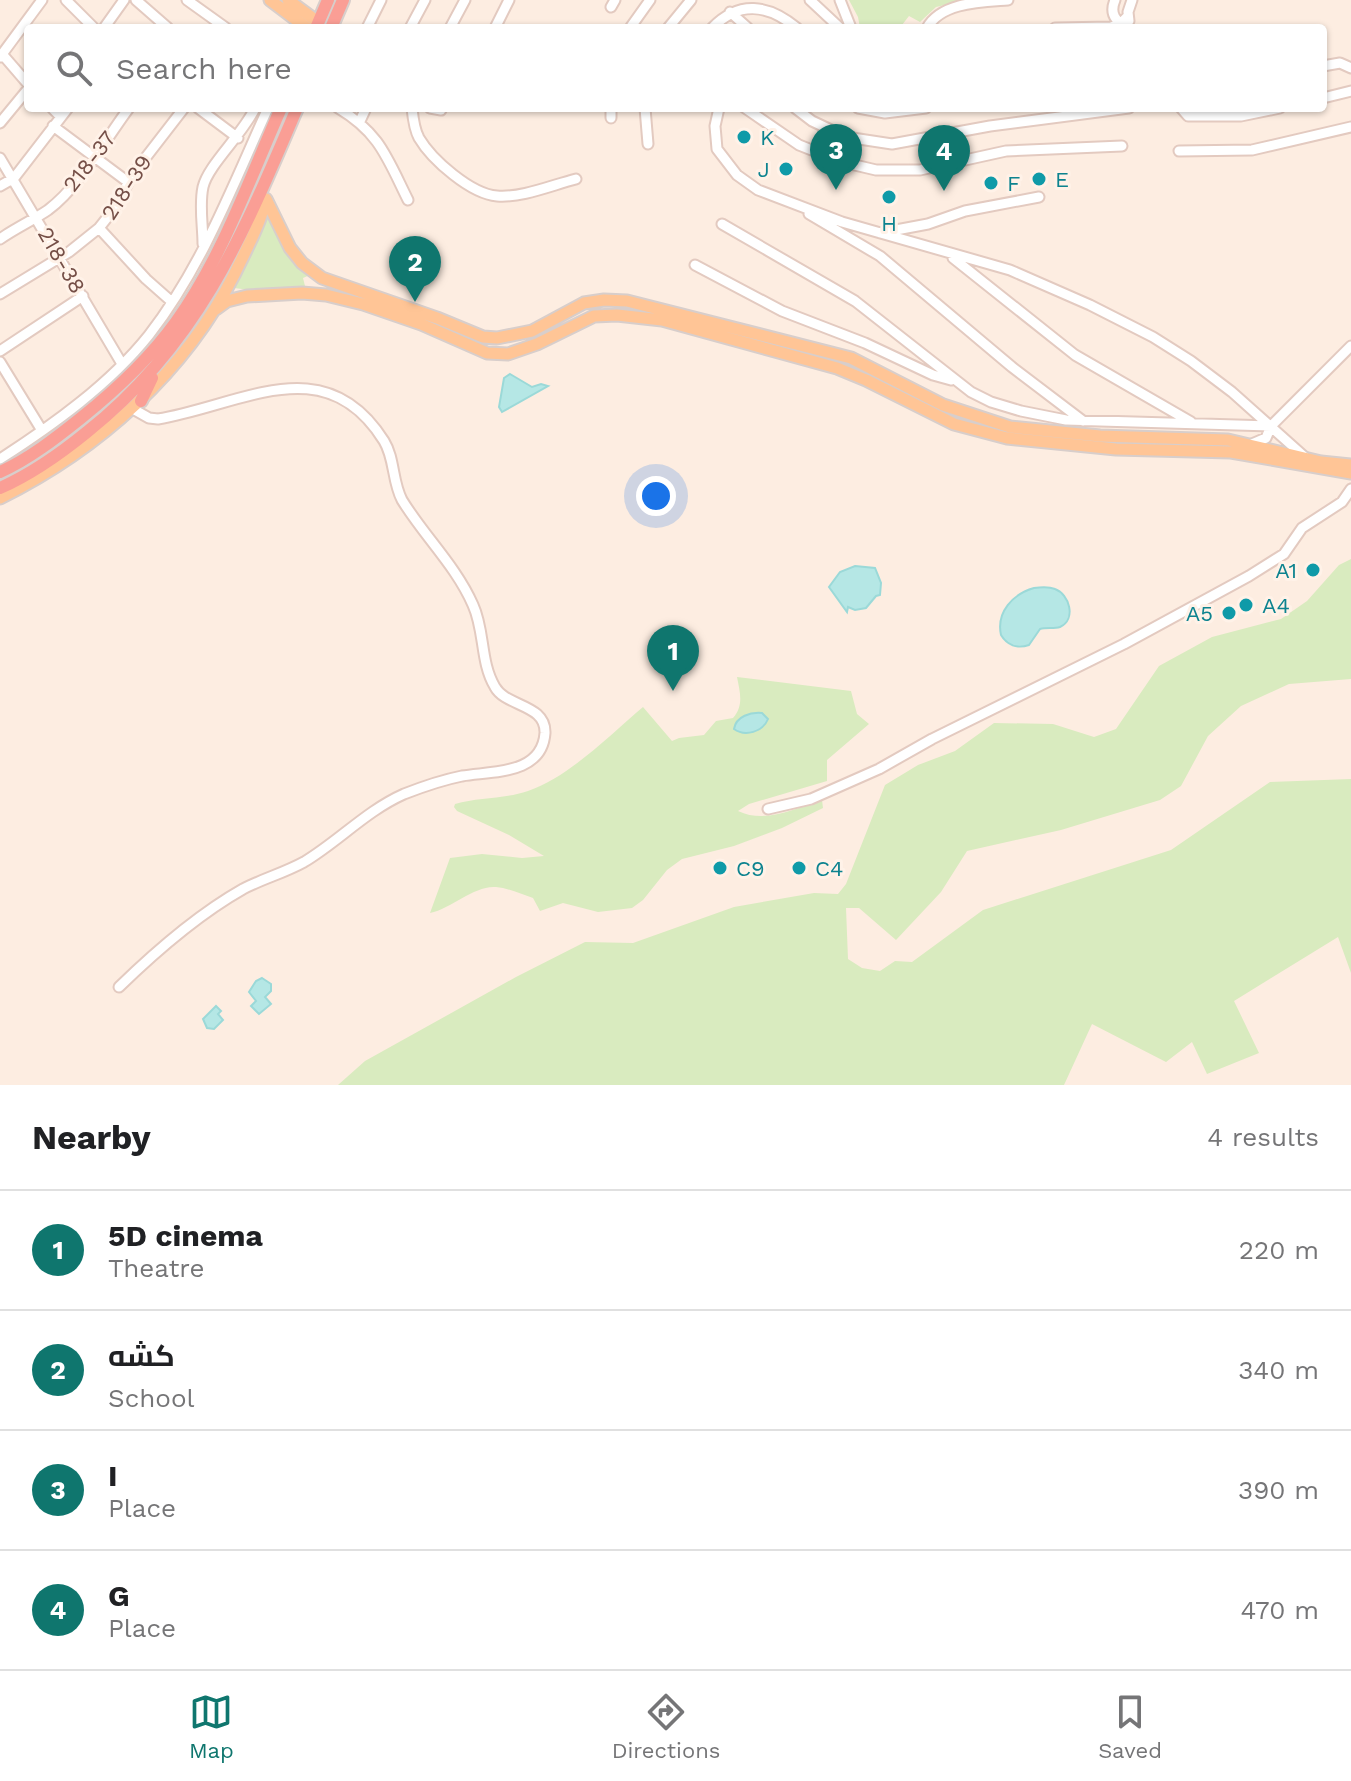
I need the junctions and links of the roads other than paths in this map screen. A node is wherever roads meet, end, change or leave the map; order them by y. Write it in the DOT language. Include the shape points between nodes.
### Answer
graph roads {
  1 [pos="42,0"];
  2 [pos="66,0"];
  3 [pos="124,0"];
  4 [pos="136,0"];
  5 [pos="187,0"];
  6 [pos="270,0"];
  7 [pos="288,0"];
  8 [pos="328,0"];
  9 [pos="343,0"];
  10 [pos="381,0"];
  11 [pos="425,0"];
  12 [pos="465,0"];
  13 [pos="509,0"];
  14 [pos="650,0"];
  15 [pos="691,0"];
  16 [pos="810,0"];
  17 [pos="840,0"];
  18 [pos="1008,0"];
  19 [pos="1103,0"];
  20 [pos="1115,0"];
  21 [pos="734,7"];
  22 [pos="1113,12"];
  23 [pos="1128,14"];
  24 [pos="31,24"];
  25 [pos="90,24"];
  26 [pos="107,24"];
  27 [pos="163,24"];
  28 [pos="220,24"];
  29 [pos="309,24"];
  30 [pos="310,24"];
  31 [pos="313,24"];
  32 [pos="314,24"];
  33 [pos="369,24"];
  34 [pos="412,24"];
  35 [pos="452,24"];
  36 [pos="497,24"];
  37 [pos="633,24"];
  38 [pos="671,24"];
  39 [pos="716,24"];
  40 [pos="745,24"];
  41 [pos="791,24"];
  42 [pos="836,24"];
  43 [pos="849,24"];
  44 [pos="930,24"];
  45 [pos="1104,24"];
  46 [pos="24,31"];
  47 [pos="1,55"];
  48 [pos="1327,65"];
  49 [pos="1351,68"];
  50 [pos="24,82"];
  51 [pos="1351,91"];
  52 [pos="24,92"];
  53 [pos="1327,97"];
  54 [pos="56,112"];
  55 [pos="65,112"];
  56 [pos="126,112"];
  57 [pos="181,112"];
  58 [pos="203,112"];
  59 [pos="253,112"];
  60 [pos="266,112"];
  61 [pos="279,112"];
  62 [pos="295,112"];
  63 [pos="345,112"];
  64 [pos="364,112"];
  65 [pos="413,112"];
  66 [pos="645,112"];
  67 [pos="718,112"];
  68 [pos="751,112"];
  69 [pos="800,112"];
  70 [pos="1098,112"];
  71 [pos="1183,112"];
  72 [pos="1262,112"];
  73 [pos="61,117"];
  74 [pos="360,121"];
  75 [pos="0,123"];
  76 [pos="53,126"];
  77 [pos="1351,127"];
  78 [pos="238,138"];
  79 [pos="648,144"];
  80 [pos="1122,146"];
  81 [pos="1179,151"];
  82 [pos="94,156"];
  83 [pos="0,158"];
  84 [pos="14,178"];
  85 [pos="576,179"];
  86 [pos="266,180"];
  87 [pos="128,182"];
  88 [pos="0,186"];
  89 [pos="1039,197"];
  90 [pos="266,199"];
  91 [pos="408,200"];
  92 [pos="792,204"];
  93 [pos="35,215"];
  94 [pos="722,224"];
  95 [pos="99,228"];
  96 [pos="880,233"];
  97 [pos="0,239"];
  98 [pos="203,249"];
  99 [pos="949,254"];
  100 [pos="60,257"];
  101 [pos="695,265"];
  102 [pos="316,275"];
  103 [pos="221,288"];
  104 [pos="310,293"];
  105 [pos="0,294"];
  106 [pos="83,296"];
  107 [pos="172,302"];
  108 [pos="216,309"];
  109 [pos="1351,346"];
  110 [pos="0,351"];
  111 [pos="0,362"];
  112 [pos="122,364"];
  113 [pos="158,364"];
  114 [pos="955,380"];
  115 [pos="971,392"];
  116 [pos="982,398"];
  117 [pos="137,405"];
  118 [pos="970,415"];
  119 [pos="1083,421"];
  120 [pos="1194,423"];
  121 [pos="41,429"];
  122 [pos="1269,431"];
  123 [pos="1252,444"];
  124 [pos="2,463"];
  125 [pos="1307,463"];
  126 [pos="1351,465"];
  127 [pos="1351,473"];
  128 [pos="0,488"];
  129 [pos="1351,489"];
  130 [pos="0,498"];
  131 [pos="768,809"];
  132 [pos="119,987"];
  1 -- 24 [label="street"];
  2 -- 25 [label="street"];
  3 -- 26 [label="street"];
  4 -- 27 [label="street"];
  5 -- 28 [label="street"];
  6 -- 29 [label="main road"];
  7 -- 30 [label="main road"];
  8 -- 31 [label="highway"];
  9 -- 32 [label="highway"];
  10 -- 33 [label="street"];
  11 -- 34 [label="street"];
  12 -- 35 [label="street"];
  13 -- 36 [label="street"];
  14 -- 37 [label="street"];
  15 -- 38 [label="street"];
  16 -- 42 [label="street"];
  17 -- 43 [label="street"];
  18 -- 44 [label="street" via="952,8"];
  19 -- 22 [label="street"];
  20 -- 22 [label="street"];
  21 -- 39 [label="street"];
  21 -- 40 [label="street"];
  21 -- 41 [label="street" via="765,7"];
  22 -- 23 [label="street"];
  22 -- 45 [label="street"];
  46 -- 47 [label="street"];
  47 -- 50 [label="street"];
  48 -- 49 [label="street"];
  51 -- 53 [label="street"];
  52 -- 75 [label="street"];
  54 -- 73 [label="street"];
  55 -- 73 [label="street"];
  56 -- 82 [label="street, 218-37"];
  57 -- 87 [label="street, 218-39"];
  58 -- 78 [label="street"];
  59 -- 78 [label="street"];
  60 -- 98 [label="street"];
  61 -- 124 [label="highway" via="208,269 175,323 98,404 39,450"];
  62 -- 86 [label="highway"];
  63 -- 74 [label="street"];
  64 -- 74 [label="street"];
  65 -- 85 [label="street" via="417,135 429,152 482,193 510,195"];
  66 -- 79 [label="street"];
  67 -- 92 [label="street" via="714,137 727,164 758,190"];
  68 -- 80 [label="street" via="799,145 876,170 920,170 1006,151"];
  69 -- 70 [label="street" via="846,137 892,144"];
  71 -- 72 [label="street" via="1227,117"];
  73 -- 76 [label="street"];
  74 -- 91 [label="street" via="380,145"];
  76 -- 82 [label="street"];
  76 -- 84 [label="street"];
  77 -- 81 [label="street" via="1252,150"];
  78 -- 98 [label="street" via="203,184"];
  82 -- 87 [label="street"];
  82 -- 93 [label="street, 218-37" via="71,188"];
  83 -- 84 [label="street, 218-38"];
  84 -- 88 [label="street"];
  84 -- 93 [label="street, 218-38"];
  86 -- 90 [label="main road"];
  86 -- 103 [label="highway"];
  87 -- 95 [label="street, 218-39"];
  89 -- 96 [label="street"];
  90 -- 102 [label="main road" via="290,248"];
  90 -- 103 [label="main road" via="254,236"];
  92 -- 96 [label="street"];
  92 -- 119 [label="street" via="880,256"];
  93 -- 97 [label="street"];
  93 -- 100 [label="street, 218-38"];
  94 -- 114 [label="street" via="855,301"];
  95 -- 100 [label="street, 218-39"];
  95 -- 107 [label="street"];
  96 -- 99 [label="street"];
  98 -- 107 [label="street"];
  99 -- 120 [label="street" via="1075,355"];
  99 -- 122 [label="street" via="1010,270 1153,337 1232,392"];
  100 -- 105 [label="street, 218-39"];
  100 -- 106 [label="street, 218-38"];
  101 -- 114 [label="street" via="782,311"];
  102 -- 104 [label="main road"];
  102 -- 118 [label="main road" via="489,338 532,331 579,304 627,301 851,358"];
  103 -- 108 [label="main road"];
  103 -- 113 [label="highway"];
  104 -- 108 [label="main road" via="241,297"];
  104 -- 125 [label="main road" via="363,304 487,353 508,354 537,344 594,316 662,320 845,371 954,424 1007,438 1116,449 1231,452"];
  106 -- 110 [label="street"];
  106 -- 112 [label="street, 218-38"];
  107 -- 112 [label="street"];
  108 -- 117 [label="main road"];
  109 -- 122 [label="street"];
  111 -- 121 [label="street"];
  112 -- 121 [label="street"];
  113 -- 117 [label="highway"];
  113 -- 128 [label="highway" via="74,443"];
  114 -- 115 [label="street"];
  115 -- 116 [label="street"];
  115 -- 118 [label="street"];
  116 -- 118 [label="street"];
  116 -- 119 [label="street" via="1045,417"];
  117 -- 130 [label="main road" via="83,448"];
  117 -- 132 [label="street" via="149,418 158,419 301,388 326,391 347,402 384,440 402,500 472,603 495,688 505,699 537,714 545,731 537,754 519,768 446,780 365,816 304,862 226,900"];
  118 -- 123 [label="main road" via="1037,431"];
  119 -- 120 [label="street"];
  120 -- 122 [label="street" via="1250,424"];
  121 -- 124 [label="street"];
  122 -- 123 [label="street"];
  122 -- 125 [label="street"];
  123 -- 125 [label="main road"];
  125 -- 126 [label="main road"];
  125 -- 127 [label="main road"];
  129 -- 131 [label="street" via="1337,506 1302,528 1284,554 1249,576 879,769 811,799"];
}
